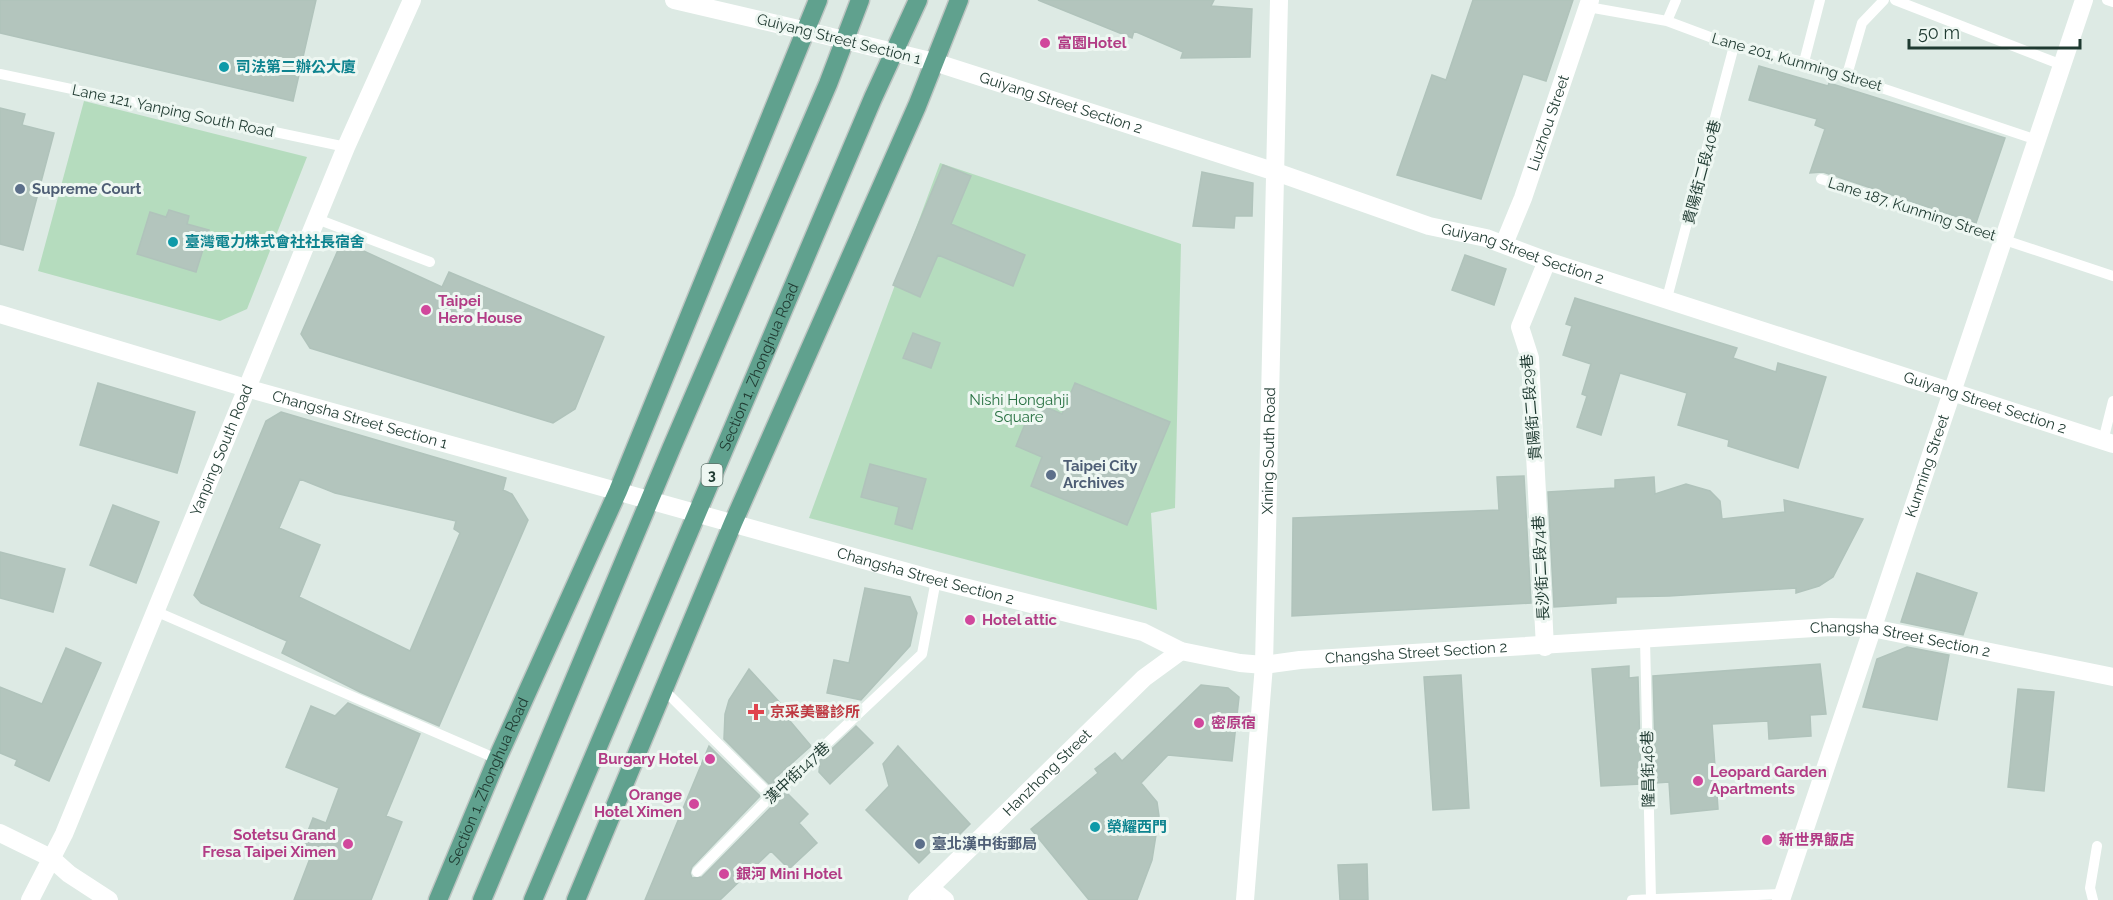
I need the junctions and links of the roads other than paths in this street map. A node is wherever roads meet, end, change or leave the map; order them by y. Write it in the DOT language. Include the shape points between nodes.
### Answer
graph roads {
  1 [pos="412,0"];
  2 [pos="674,0"];
  3 [pos="818,0"];
  4 [pos="860,0"];
  5 [pos="918,0"];
  6 [pos="959,0"];
  7 [pos="1279,0"];
  8 [pos="1676,0"];
  9 [pos="1820,0"];
  10 [pos="1884,0"];
  11 [pos="1895,0"];
  12 [pos="2084,0"];
  13 [pos="2108,0"];
  14 [pos="2113,2"];
  15 [pos="1589,4"];
  16 [pos="1667,21"];
  17 [pos="807,31"];
  18 [pos="844,40"];
  19 [pos="1734,46"];
  20 [pos="895,52"];
  21 [pos="934,62"];
  22 [pos="1804,62"];
  23 [pos="2062,65"];
  24 [pos="0,74"];
  25 [pos="1847,75"];
  26 [pos="2037,140"];
  27 [pos="346,147"];
  28 [pos="1276,172"];
  29 [pos="1821,179"];
  30 [pos="317,219"];
  31 [pos="2004,239"];
  32 [pos="1504,244"];
  33 [pos="1547,261"];
  34 [pos="430,262"];
  35 [pos="2113,276"];
  36 [pos="1667,298"];
  37 [pos="0,314"];
  38 [pos="246,388"];
  39 [pos="1952,391"];
  40 [pos="2113,401"];
  41 [pos="2108,442"];
  42 [pos="1538,489"];
  43 [pos="618,491"];
  44 [pos="651,500"];
  45 [pos="696,513"];
  46 [pos="733,523"];
  47 [pos="936,580"];
  48 [pos="155,611"];
  49 [pos="1872,628"];
  50 [pos="1645,639"];
  51 [pos="1545,646"];
  52 [pos="1181,651"];
  53 [pos="1264,665"];
  54 [pos="2113,677"];
  55 [pos="664,690"];
  56 [pos="497,759"];
  57 [pos="771,796"];
  58 [pos="0,832"];
  59 [pos="2097,846"];
  60 [pos="51,858"];
  61 [pos="697,872"];
  62 [pos="924,894"];
  63 [pos="1782,897"];
  64 [pos="1651,899"];
  65 [pos="30,900"];
  66 [pos="109,900"];
  67 [pos="438,900"];
  68 [pos="482,900"];
  69 [pos="533,900"];
  70 [pos="576,900"];
  71 [pos="945,900"];
  72 [pos="1245,900"];
  73 [pos="1632,900"];
  74 [pos="2093,900"];
  1 -- 27 [label="street, Yanping South Road"];
  2 -- 17 [label="street, Guiyang Street Section 1"];
  3 -- 17 [label="main road, Section 1, Zhonghua Road"];
  4 -- 18 [label="main road"];
  5 -- 20 [label="main road, Section 1, Zhonghua Road / 3"];
  6 -- 21 [label="main road"];
  7 -- 28 [label="street, Xining South Road"];
  8 -- 16 [label="lane"];
  9 -- 22 [label="lane"];
  10 -- 25 [label="lane" via="1862,23"];
  11 -- 23 [label="lane"];
  12 -- 23 [label="street, Kunming Street"];
  13 -- 14 [label="lane"];
  15 -- 16 [label="lane, Lane 201, Kunming Street"];
  15 -- 32 [label="street, Liuzhou Street"];
  16 -- 19 [label="lane, Lane 201, Kunming Street"];
  17 -- 18 [label="street, Guiyang Street Section 1"];
  17 -- 43 [label="main road, Section 1, Zhonghua Road"];
  18 -- 20 [label="street, Guiyang Street Section 1"];
  18 -- 44 [label="main road"];
  19 -- 22 [label="lane, Lane 201, Kunming Street"];
  19 -- 36 [label="lane, 貴陽街二段40巷"];
  20 -- 21 [label="street, Guiyang Street Section 1"];
  20 -- 45 [label="main road, Section 1, Zhonghua Road / 3"];
  21 -- 28 [label="street, Guiyang Street Section 2"];
  21 -- 46 [label="main road"];
  22 -- 25 [label="lane, Lane 201, Kunming Street"];
  23 -- 26 [label="street, Kunming Street"];
  24 -- 27 [label="lane, Lane 121, Yanping South Road"];
  25 -- 26 [label="lane, Lane 201, Kunming Street"];
  26 -- 31 [label="street, Kunming Street"];
  27 -- 30 [label="street, Yanping South Road"];
  28 -- 32 [label="street, Guiyang Street Section 2" via="1429,226"];
  28 -- 53 [label="street, Xining South Road"];
  29 -- 31 [label="lane, Lane 187, Kunming Street"];
  30 -- 34 [label="lane"];
  30 -- 38 [label="street, Yanping South Road"];
  31 -- 35 [label="lane, Lane 187, Kunming Street"];
  31 -- 39 [label="street, Kunming Street"];
  32 -- 33 [label="street, Guiyang Street Section 2"];
  33 -- 36 [label="street, Guiyang Street Section 2"];
  33 -- 42 [label="street, 貴陽街二段29巷" via="1520,327 1530,358"];
  36 -- 39 [label="street, Guiyang Street Section 2"];
  37 -- 38 [label="street, Changsha Street Section 1"];
  38 -- 43 [label="street, Changsha Street Section 1"];
  38 -- 48 [label="street, Yanping South Road"];
  39 -- 41 [label="street, Guiyang Street Section 2"];
  39 -- 49 [label="street, Kunming Street"];
  40 -- 41 [label="lane"];
  42 -- 51 [label="street, 長沙街二段74巷"];
  43 -- 44 [label="street, Changsha Street Section 1"];
  43 -- 56 [label="main road, Section 1, Zhonghua Road"];
  44 -- 45 [label="street, Changsha Street Section 1"];
  44 -- 68 [label="main road"];
  45 -- 46 [label="street, Changsha Street Section 2"];
  45 -- 69 [label="main road, Section 1, Zhonghua Road / 3"];
  46 -- 47 [label="street, Changsha Street Section 2"];
  46 -- 55 [label="main road"];
  47 -- 52 [label="street, Changsha Street Section 2" via="1143,632"];
  47 -- 57 [label="lane, 漢中街147巷" via="922,654"];
  48 -- 56 [label="lane"];
  48 -- 60 [label="street, Yanping South Road"];
  49 -- 50 [label="street, Changsha Street Section 2"];
  49 -- 54 [label="street, Changsha Street Section 2"];
  49 -- 63 [label="street, Kunming Street"];
  50 -- 51 [label="street, Changsha Street Section 2"];
  50 -- 64 [label="lane, 隆昌街46巷"];
  51 -- 53 [label="street, Changsha Street Section 2"];
  52 -- 53 [label="street, Changsha Street Section 2"];
  52 -- 62 [label="street, Hanzhong Street" via="1144,678"];
  53 -- 72 [label="street, Xining South Road"];
  55 -- 57 [label="lane"];
  55 -- 70 [label="main road"];
  56 -- 67 [label="main road, Section 1, Zhonghua Road"];
  57 -- 61 [label="lane, 漢中街147巷"];
  58 -- 60 [label="street"];
  59 -- 74 [label="lane" via="2090,888"];
  60 -- 65 [label="street, Yanping South Road"];
  60 -- 66 [label="street"];
  62 -- 71 [label="street"];
  63 -- 64 [label="lane"];
  64 -- 73 [label="lane"];
}
